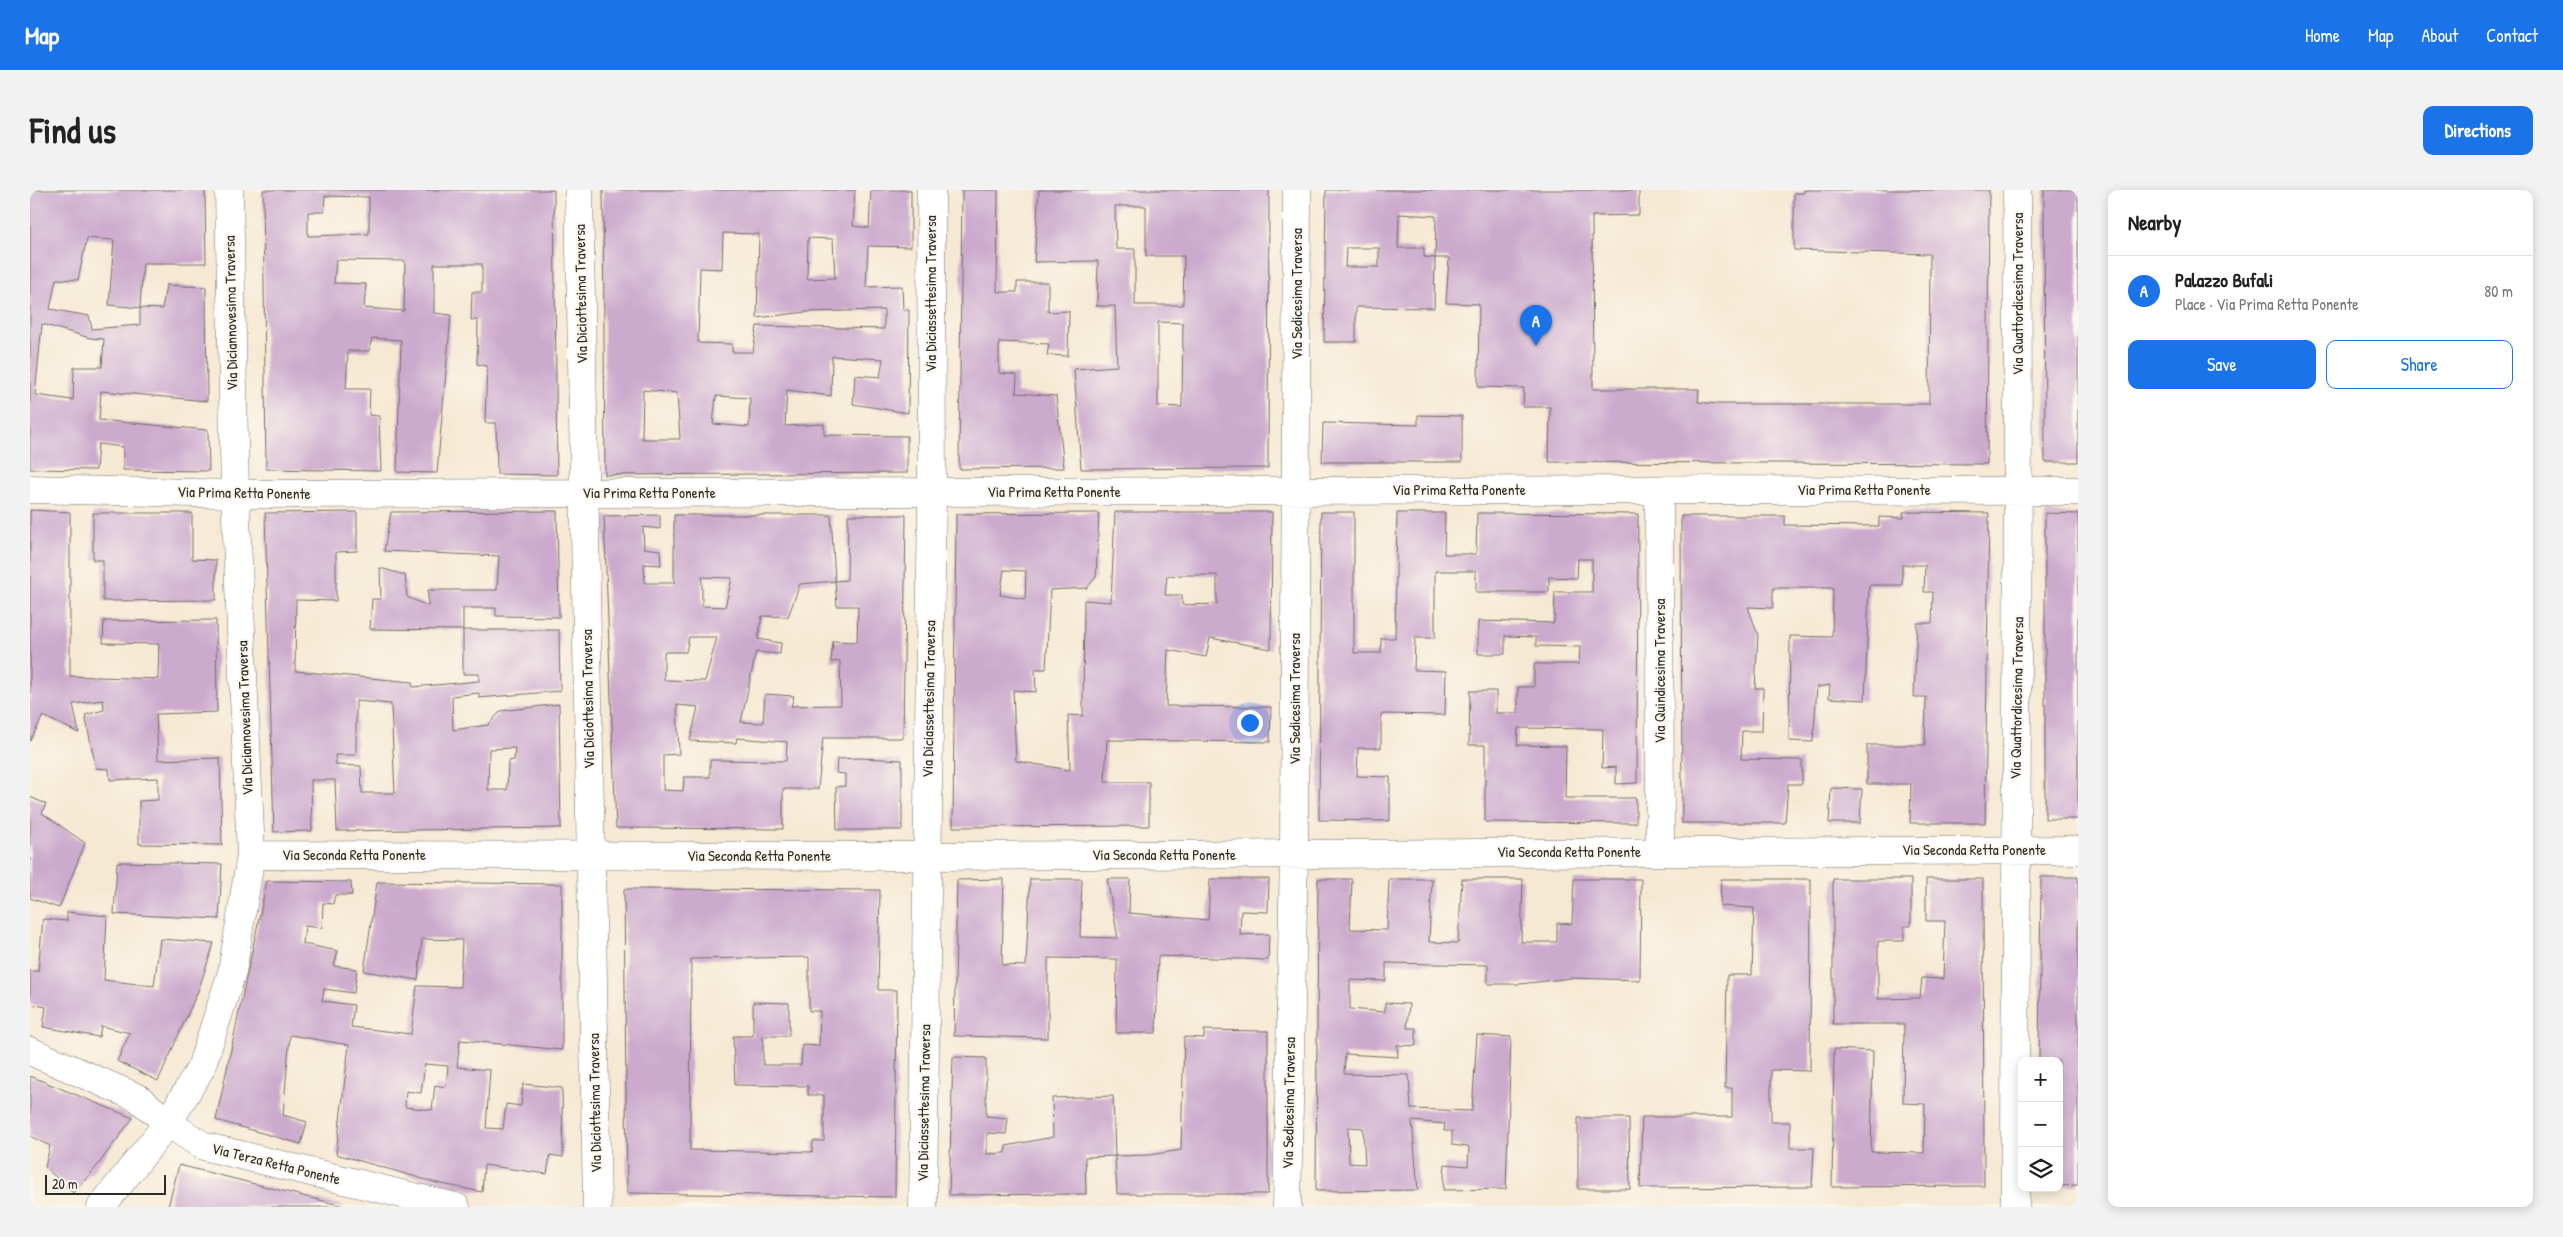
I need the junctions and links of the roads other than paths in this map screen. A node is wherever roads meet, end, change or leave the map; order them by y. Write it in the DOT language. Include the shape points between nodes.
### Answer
graph roads {
  1 [pos="229,190"];
  2 [pos="579,190"];
  3 [pos="931,190"];
  4 [pos="1296,190"];
  5 [pos="2017,190"];
  6 [pos="30,489"];
  7 [pos="1659,490"];
  8 [pos="2019,490"];
  9 [pos="1296,491"];
  10 [pos="2078,491"];
  11 [pos="584,493"];
  12 [pos="932,493"];
  13 [pos="235,494"];
  14 [pos="2015,850"];
  15 [pos="2078,850"];
  16 [pos="1660,852"];
  17 [pos="1294,854"];
  18 [pos="251,855"];
  19 [pos="591,855"];
  20 [pos="927,856"];
  21 [pos="30,1051"];
  22 [pos="168,1123"];
  23 [pos="101,1207"];
  24 [pos="456,1207"];
  25 [pos="597,1207"];
  26 [pos="922,1207"];
  27 [pos="1287,1207"];
  28 [pos="2015,1207"];
  1 -- 13 [label="street, Via Diciannovesima Traversa"];
  2 -- 11 [label="street, Via Diciottesima Traversa"];
  3 -- 12 [label="street, Via Diciassettesima Traversa"];
  4 -- 9 [label="street, Via Sedicesima Traversa"];
  5 -- 8 [label="street, Via Quattordicesima Traversa"];
  6 -- 13 [label="street, Via Prima Retta Ponente"];
  7 -- 8 [label="street, Via Prima Retta Ponente"];
  7 -- 9 [label="street, Via Prima Retta Ponente"];
  7 -- 16 [label="street, Via Quindicesima Traversa"];
  8 -- 10 [label="street, Via Prima Retta Ponente"];
  8 -- 14 [label="street, Via Quattordicesima Traversa"];
  9 -- 12 [label="street, Via Prima Retta Ponente"];
  9 -- 17 [label="street, Via Sedicesima Traversa"];
  11 -- 12 [label="street, Via Prima Retta Ponente"];
  11 -- 13 [label="street, Via Prima Retta Ponente"];
  11 -- 19 [label="street, Via Diciottesima Traversa"];
  12 -- 20 [label="street, Via Diciassettesima Traversa"];
  13 -- 18 [label="street, Via Diciannovesima Traversa"];
  14 -- 15 [label="street, Via Seconda Retta Ponente"];
  14 -- 16 [label="street, Via Seconda Retta Ponente"];
  14 -- 28 [label="street, Via Quattordicesima Traversa"];
  16 -- 17 [label="street, Via Seconda Retta Ponente"];
  17 -- 20 [label="street, Via Seconda Retta Ponente"];
  17 -- 27 [label="street, Via Sedicesima Traversa"];
  18 -- 19 [label="street, Via Seconda Retta Ponente"];
  18 -- 22 [label="street, Via Diciannovesima Traversa" via="232,972 201,1068"];
  19 -- 20 [label="street, Via Seconda Retta Ponente"];
  19 -- 25 [label="street, Via Diciottesima Traversa"];
  20 -- 26 [label="street, Via Diciassettesima Traversa"];
  21 -- 22 [label="street, Via Terza Retta Ponente" via="138,1098"];
  22 -- 23 [label="street, Via Diciannovesima Traversa"];
  22 -- 24 [label="street, Via Terza Retta Ponente" via="203,1146"];
}
